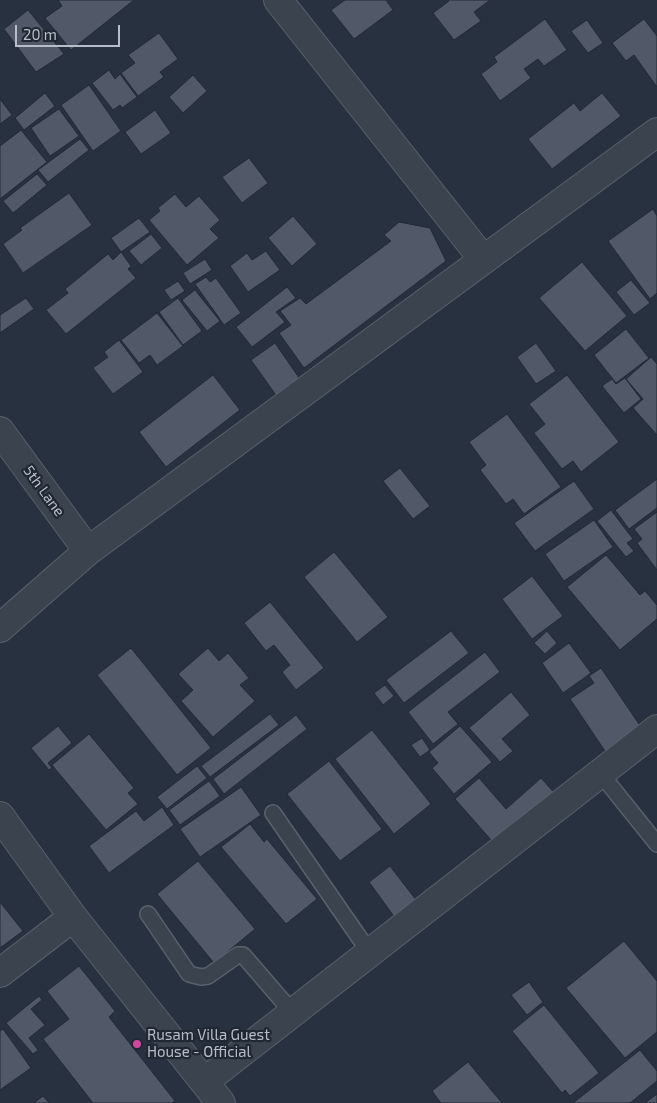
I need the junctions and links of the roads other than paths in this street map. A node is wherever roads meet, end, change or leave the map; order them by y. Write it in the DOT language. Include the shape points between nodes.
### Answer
graph roads {
  1 [pos="278,0"];
  2 [pos="657,132"];
  3 [pos="483,259"];
  4 [pos="0,431"];
  5 [pos="88,551"];
  6 [pos="0,628"];
  7 [pos="657,730"];
  8 [pos="601,774"];
  9 [pos="274,813"];
  10 [pos="0,816"];
  11 [pos="657,844"];
  12 [pos="148,914"];
  13 [pos="73,917"];
  14 [pos="370,953"];
  15 [pos="0,973"];
  16 [pos="293,1013"];
  17 [pos="205,1081"];
  18 [pos="221,1103"];
  1 -- 3 [label="street"];
  2 -- 3 [label="street"];
  3 -- 5 [label="street"];
  4 -- 5 [label="street, 5th Lane"];
  5 -- 6 [label="street"];
  7 -- 8 [label="street"];
  8 -- 11 [label="lane"];
  8 -- 14 [label="street"];
  9 -- 14 [label="lane"];
  10 -- 13 [label="street"];
  12 -- 16 [label="lane" via="189,974 208,976 238,955 243,955"];
  13 -- 15 [label="street"];
  13 -- 17 [label="street"];
  14 -- 16 [label="street"];
  16 -- 17 [label="street"];
  17 -- 18 [label="street"];
}
